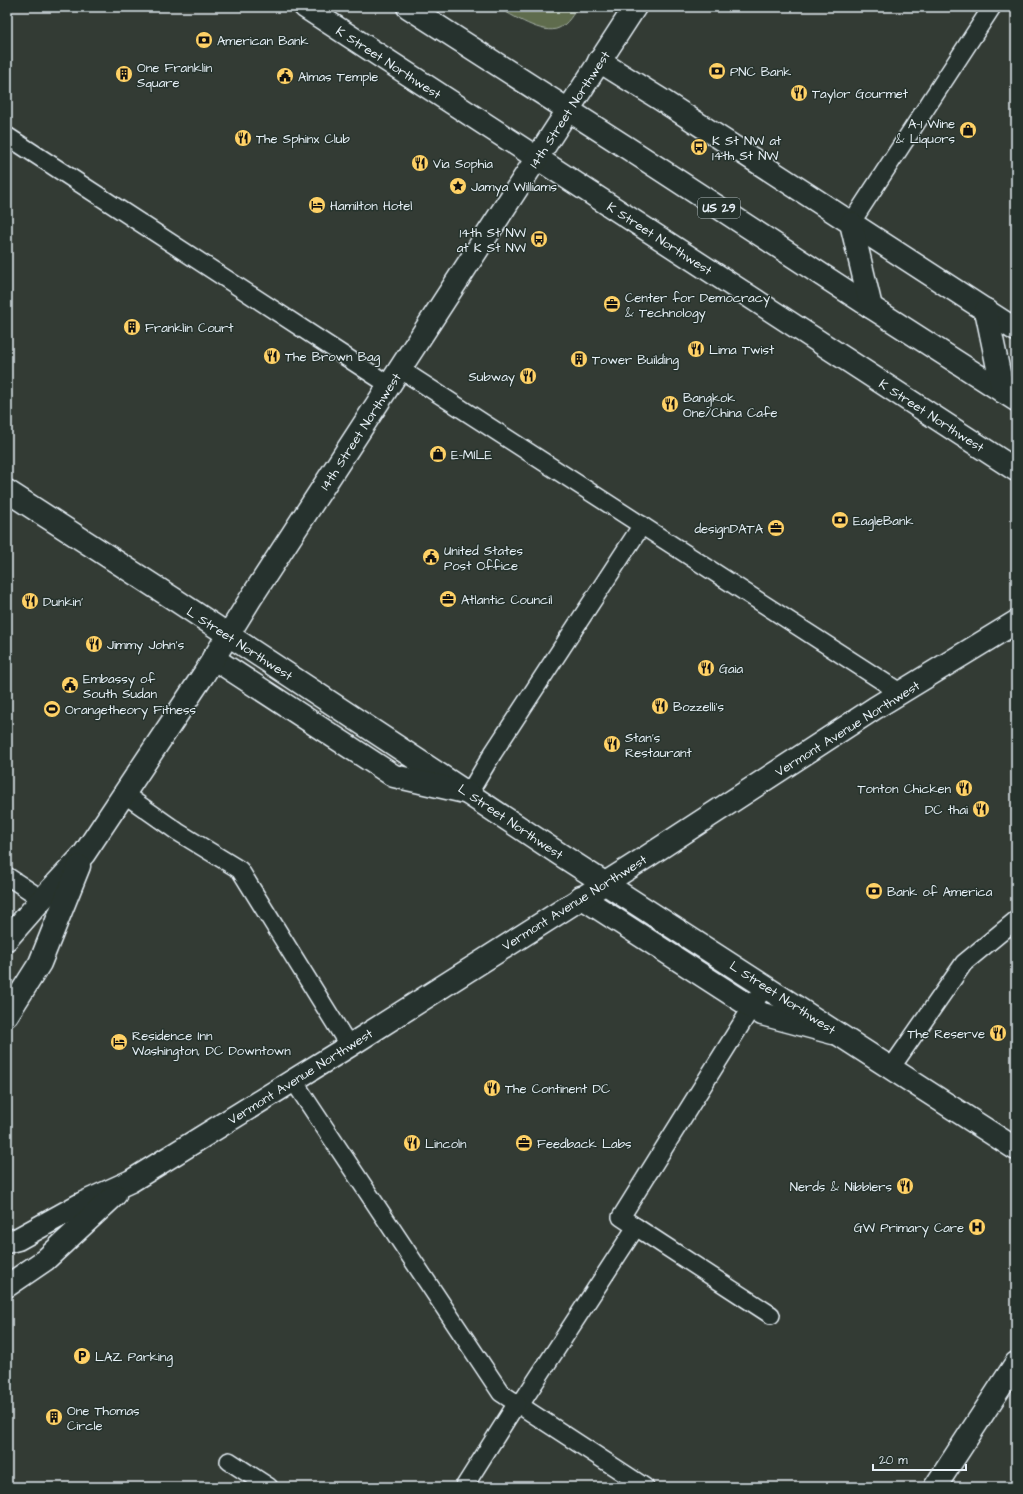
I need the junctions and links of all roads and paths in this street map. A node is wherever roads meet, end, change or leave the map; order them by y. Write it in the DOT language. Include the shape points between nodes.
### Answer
graph roads {
  1 [pos="305,7"];
  2 [pos="408,7"];
  3 [pos="635,7"];
  4 [pos="992,7"];
  5 [pos="599,62"];
  6 [pos="567,110"];
  7 [pos="7,136"];
  8 [pos="537,158"];
  9 [pos="851,223"];
  10 [pos="871,307"];
  11 [pos="986,310"];
  12 [pos="1016,330"];
  13 [pos="394,377"];
  14 [pos="1010,396"];
  15 [pos="1016,470"];
  16 [pos="7,491"];
  17 [pos="642,525"];
  18 [pos="1016,622"];
  19 [pos="228,636"];
  20 [pos="213,658"];
  21 [pos="902,693"];
  22 [pos="469,793"];
  23 [pos="124,794"];
  24 [pos="84,854"];
  25 [pos="7,876"];
  26 [pos="605,882"];
  27 [pos="581,897"];
  28 [pos="42,899"];
  29 [pos="1016,920"];
  30 [pos="7,939"];
  31 [pos="765,986"];
  32 [pos="751,1007"];
  33 [pos="7,1015"];
  34 [pos="840,1035"];
  35 [pos="349,1046"];
  36 [pos="891,1068"];
  37 [pos="292,1080"];
  38 [pos="1016,1149"];
  39 [pos="131,1181"];
  40 [pos="636,1227"];
  41 [pos="7,1242"];
  42 [pos="7,1286"];
  43 [pos="771,1315"];
  44 [pos="1016,1363"];
  45 [pos="519,1404"];
  46 [pos="229,1460"];
  47 [pos="270,1487"];
  48 [pos="464,1487"];
  49 [pos="645,1487"];
  50 [pos="935,1487"];
  1 -- 8 [label="main road, K Street Northwest"];
  2 -- 6 [label="main road, US 29"];
  3 -- 5 [label="main road, 14th Street Northwest"];
  4 -- 9 [label="lane"];
  5 -- 6 [label="main road, 14th Street Northwest"];
  5 -- 9 [label="main road"];
  6 -- 8 [label="main road, 14th Street Northwest"];
  6 -- 10 [label="main road, US 29"];
  7 -- 13 [label="lane"];
  8 -- 13 [label="main road, 14th Street Northwest"];
  8 -- 15 [label="main road, K Street Northwest"];
  9 -- 10 [label="main road"];
  9 -- 11 [label="main road"];
  10 -- 14 [label="main road, US 29"];
  11 -- 12 [label="main road"];
  11 -- 14 [label="main road"];
  13 -- 17 [label="lane"];
  13 -- 19 [label="main road, 14th Street Northwest"];
  16 -- 19 [label="main road, L Street Northwest"];
  17 -- 21 [label="lane"];
  17 -- 22 [label="lane"];
  18 -- 21 [label="main road, Vermont Avenue Northwest"];
  19 -- 20 [label="main road, 14th Street Northwest"];
  19 -- 22 [label="main road, L Street Northwest"];
  20 -- 22 [label="main road" via="394,776"];
  20 -- 23 [label="main road, 14th Street Northwest"];
  21 -- 26 [label="main road, Vermont Avenue Northwest"];
  22 -- 26 [label="main road, L Street Northwest"];
  23 -- 24 [label="main road, 14th Street Northwest"];
  23 -- 35 [label="lane" via="178,832 240,870"];
  24 -- 28 [label="main road, 14th Street Northwest"];
  24 -- 33 [label="main road, 14th Street Northwest" via="40,963"];
  25 -- 28 [label="lane"];
  26 -- 27 [label="main road, Vermont Avenue Northwest"];
  26 -- 31 [label="main road, L Street Northwest"];
  27 -- 32 [label="main road"];
  27 -- 35 [label="main road, Vermont Avenue Northwest"];
  28 -- 30 [label="main road, 14th Street Northwest"];
  29 -- 36 [label="lane" via="964,963"];
  31 -- 32 [label="lane"];
  31 -- 34 [label="main road, L Street Northwest"];
  32 -- 34 [label="main road" via="762,1014"];
  32 -- 40 [label="lane" via="621,1217"];
  34 -- 36 [label="main road, L Street Northwest"];
  35 -- 37 [label="main road, Vermont Avenue Northwest"];
  36 -- 38 [label="main road, L Street Northwest"];
  37 -- 39 [label="main road, Vermont Avenue Northwest"];
  37 -- 45 [label="lane" via="501,1392"];
  39 -- 41 [label="main road, Vermont Avenue Northwest"];
  39 -- 42 [label="main road, Vermont Avenue Northwest" via="45,1260"];
  40 -- 43 [label="lane"];
  40 -- 45 [label="lane"];
  44 -- 50 [label="main road"];
  45 -- 48 [label="lane"];
  45 -- 49 [label="lane"];
  46 -- 47 [label="lane"];
}
